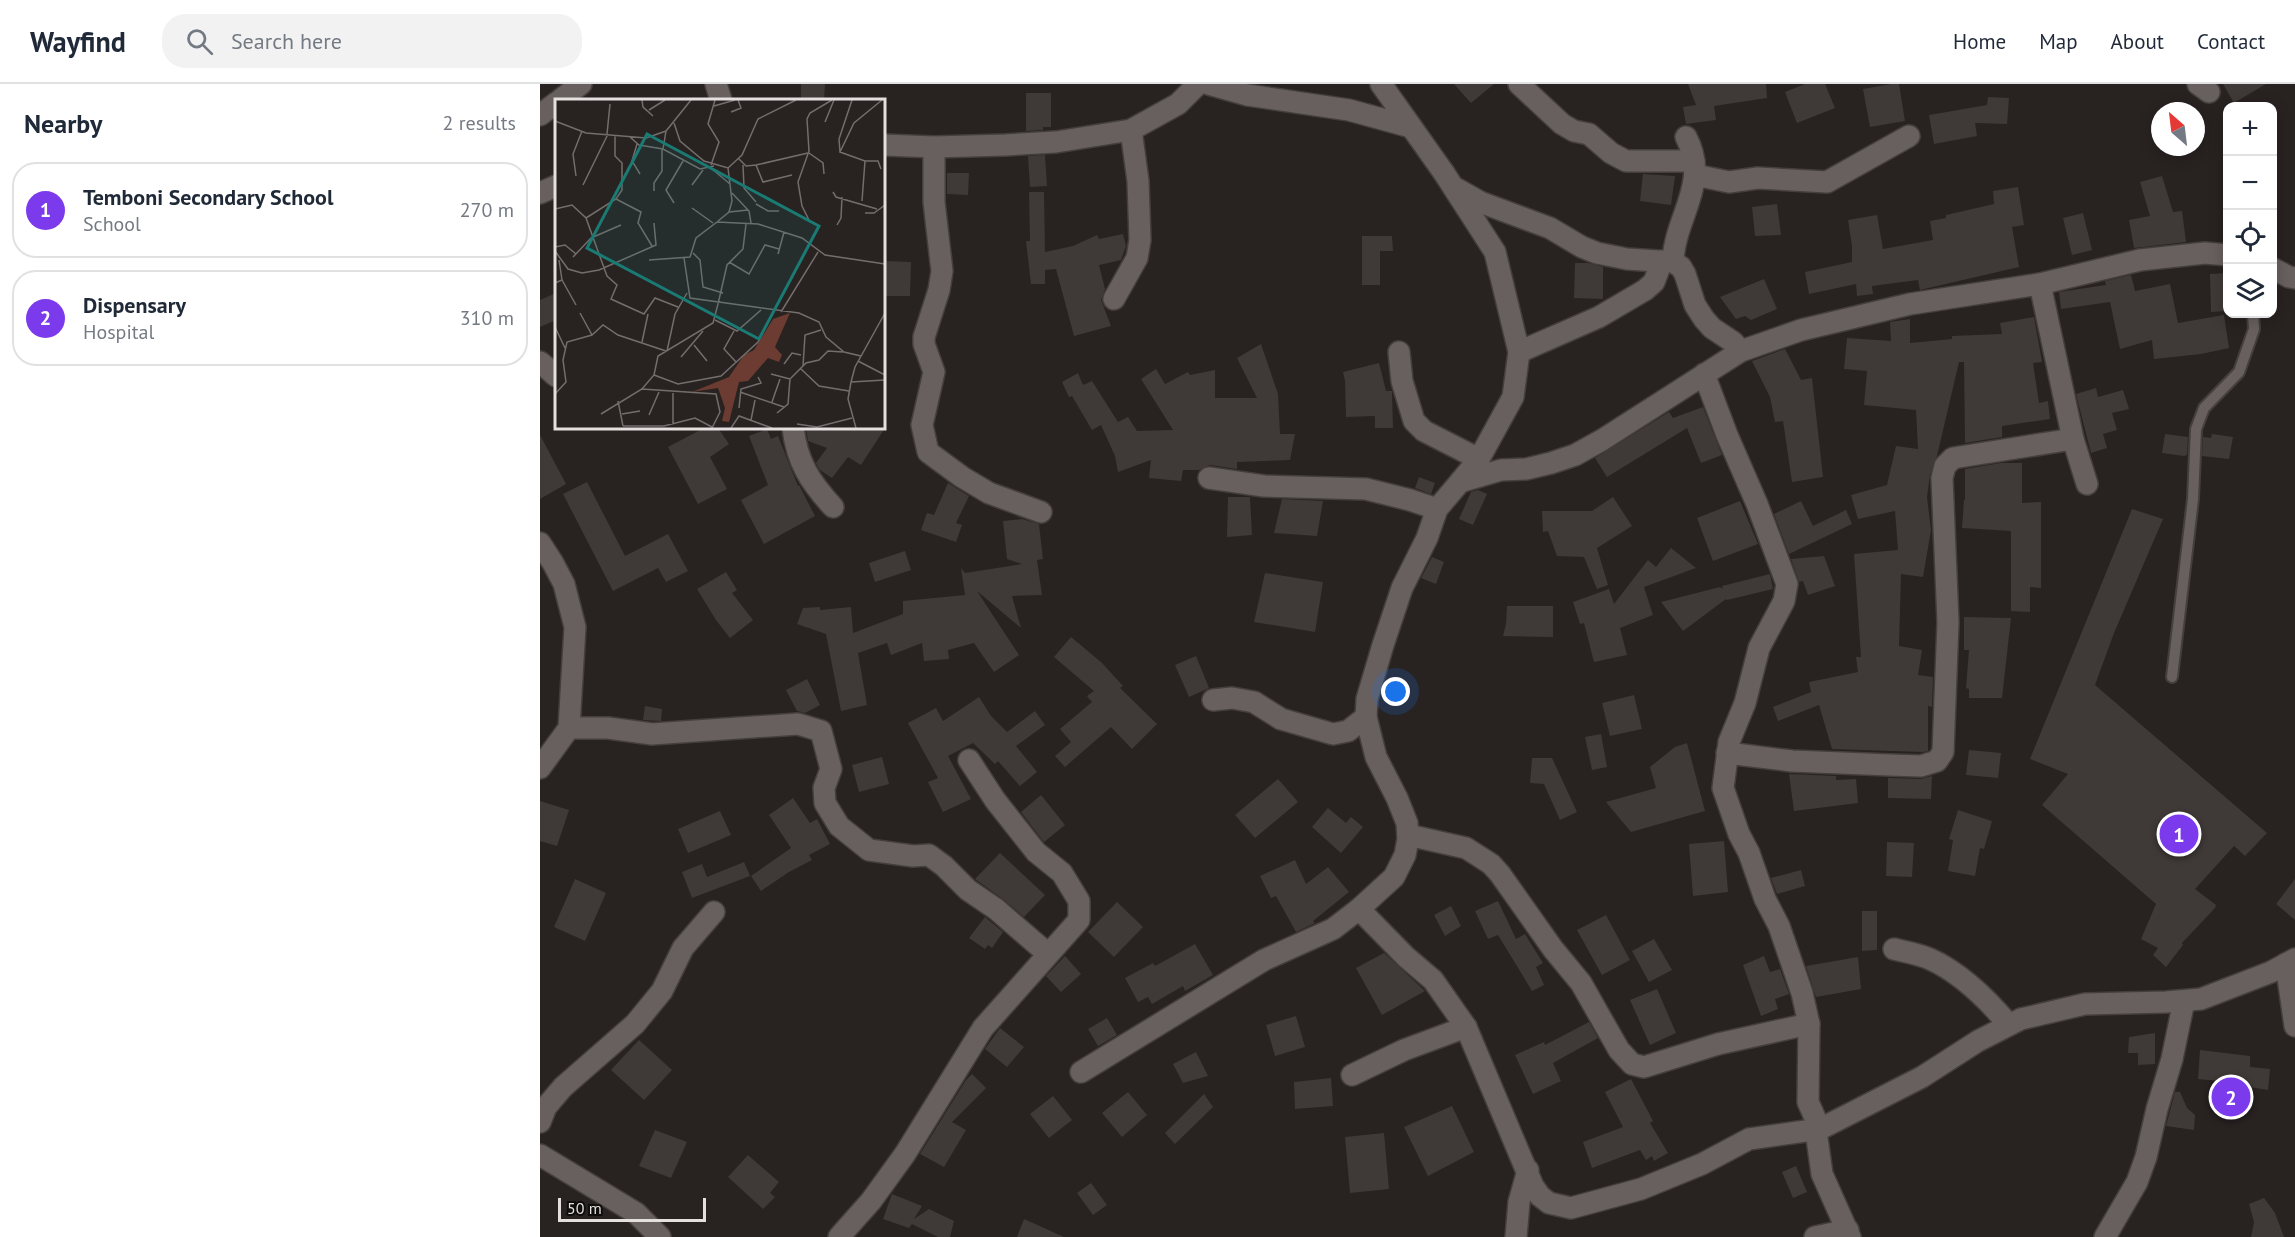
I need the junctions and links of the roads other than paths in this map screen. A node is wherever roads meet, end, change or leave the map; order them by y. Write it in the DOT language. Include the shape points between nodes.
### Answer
graph roads {
  1 [pos="582,84"];
  2 [pos="716,84"];
  3 [pos="1198,84"];
  4 [pos="1208,84"];
  5 [pos="1381,84"];
  6 [pos="1519,84"];
  7 [pos="562,99"];
  8 [pos="721,99"];
  9 [pos="555,104"];
  10 [pos="540,115"];
  11 [pos="1411,127"];
  12 [pos="1131,130"];
  13 [pos="1909,136"];
  14 [pos="1686,137"];
  15 [pos="885,146"];
  16 [pos="934,147"];
  17 [pos="1695,168"];
  18 [pos="555,186"];
  19 [pos="1454,187"];
  20 [pos="540,192"];
  21 [pos="2223,255"];
  22 [pos="1668,262"];
  23 [pos="2277,271"];
  24 [pos="2295,278"];
  25 [pos="2040,284"];
  26 [pos="1114,298"];
  27 [pos="2253,318"];
  28 [pos="1741,351"];
  29 [pos="1399,352"];
  30 [pos="1519,352"];
  31 [pos="540,362"];
  32 [pos="1704,374"];
  33 [pos="555,375"];
  34 [pos="793,429"];
  35 [pos="2073,439"];
  36 [pos="1479,459"];
  37 [pos="1209,478"];
  38 [pos="1460,482"];
  39 [pos="2087,484"];
  40 [pos="833,507"];
  41 [pos="1437,509"];
  42 [pos="1041,512"];
  43 [pos="540,543"];
  44 [pos="2172,677"];
  45 [pos="1213,700"];
  46 [pos="1366,717"];
  47 [pos="569,728"];
  48 [pos="1727,753"];
  49 [pos="969,760"];
  50 [pos="540,768"];
  51 [pos="1408,835"];
  52 [pos="1359,909"];
  53 [pos="714,912"];
  54 [pos="1894,949"];
  55 [pos="1048,954"];
  56 [pos="2291,961"];
  57 [pos="2184,1001"];
  58 [pos="1809,1024"];
  59 [pos="2009,1025"];
  60 [pos="2295,1026"];
  61 [pos="1466,1027"];
  62 [pos="1081,1072"];
  63 [pos="1352,1075"];
  64 [pos="540,1122"];
  65 [pos="1818,1130"];
  66 [pos="540,1155"];
  67 [pos="1528,1170"];
  68 [pos="1849,1234"];
  69 [pos="660,1237"];
  70 [pos="839,1237"];
  71 [pos="1516,1237"];
  72 [pos="1815,1237"];
  73 [pos="2105,1237"];
  1 -- 7 [label="street"];
  2 -- 8 [label="street"];
  3 -- 12 [label="street" via="1178,104"];
  4 -- 11 [label="street" via="1247,95 1349,110"];
  5 -- 11 [label="street"];
  6 -- 17 [label="street" via="1562,123 1589,134 1626,161"];
  9 -- 10 [label="street"];
  11 -- 19 [label="street"];
  12 -- 16 [label="street" via="1056,142"];
  12 -- 26 [label="street" via="1140,240 1137,258"];
  13 -- 17 [label="street" via="1827,182 1758,178 1729,182"];
  14 -- 17 [label="street"];
  15 -- 16 [label="street"];
  16 -- 42 [label="street" via="934,202 942,271 924,337 934,372 922,425 925,442 928,452 962,477 989,493"];
  17 -- 22 [label="street" via="1689,202"];
  18 -- 20 [label="street"];
  19 -- 22 [label="street" via="1480,202 1550,228 1597,253"];
  19 -- 30 [label="street" via="1495,252"];
  21 -- 25 [label="street" via="2140,260"];
  22 -- 28 [label="street" via="1685,274 1704,319"];
  22 -- 30 [label="street" via="1645,290 1599,317"];
  23 -- 24 [label="street"];
  25 -- 28 [label="street" via="1910,304 1801,330"];
  25 -- 35 [label="street"];
  27 -- 44 [label="lane" via="2254,329 2239,372 2204,408 2196,429 2193,499"];
  28 -- 32 [label="street"];
  29 -- 36 [label="street" via="1402,381 1414,421 1424,431"];
  30 -- 36 [label="street" via="1513,397"];
  31 -- 33 [label="street"];
  32 -- 38 [label="street" via="1575,455"];
  32 -- 48 [label="street" via="1787,584 1785,601 1759,648"];
  34 -- 40 [label="street" via="806,473"];
  35 -- 39 [label="street"];
  35 -- 48 [label="street" via="1953,458 1945,466 1942,478 1948,622 1946,709 1943,753 1936,761 1921,766 1890,765 1792,761"];
  36 -- 38 [label="street"];
  37 -- 41 [label="street" via="1264,486 1366,489"];
  38 -- 41 [label="street"];
  41 -- 46 [label="street" via="1402,588 1367,699"];
  43 -- 47 [label="street" via="564,584 575,627"];
  45 -- 46 [label="street" via="1254,702 1281,719 1333,734 1348,731"];
  46 -- 51 [label="street" via="1376,758 1397,798"];
  47 -- 50 [label="street"];
  47 -- 55 [label="street" via="652,734 798,724 815,728 821,731 831,769 824,788 825,804 839,826 869,850 929,855"];
  48 -- 58 [label="street" via="1723,788 1764,899 1779,926"];
  49 -- 55 [label="street" via="1036,852 1062,873 1078,901 1079,920"];
  51 -- 52 [label="street" via="1405,855 1394,877"];
  51 -- 58 [label="street" via="1466,848 1491,864 1581,983 1619,1050 1632,1064 1644,1067 1718,1044"];
  52 -- 61 [label="street" via="1433,980"];
  52 -- 62 [label="street" via="1333,929 1264,960"];
  53 -- 64 [label="street" via="683,948 662,991 635,1024 563,1087 546,1107"];
  54 -- 59 [label="street" via="1931,959 1952,972"];
  55 -- 70 [label="street" via="982,1028 905,1154"];
  56 -- 57 [label="street" via="2230,989"];
  56 -- 60 [label="street"];
  57 -- 59 [label="street" via="2085,1004"];
  57 -- 73 [label="street" via="2146,1157 2137,1182"];
  58 -- 65 [label="street" via="1808,1102"];
  59 -- 65 [label="street" via="1922,1077"];
  61 -- 63 [label="street"];
  61 -- 67 [label="street"];
  65 -- 67 [label="street" via="1749,1139 1641,1189 1571,1208 1549,1203 1540,1196"];
  65 -- 68 [label="street" via="1822,1174"];
  66 -- 69 [label="street" via="636,1213"];
  67 -- 71 [label="street" via="1519,1202"];
  68 -- 72 [label="street"];
}
